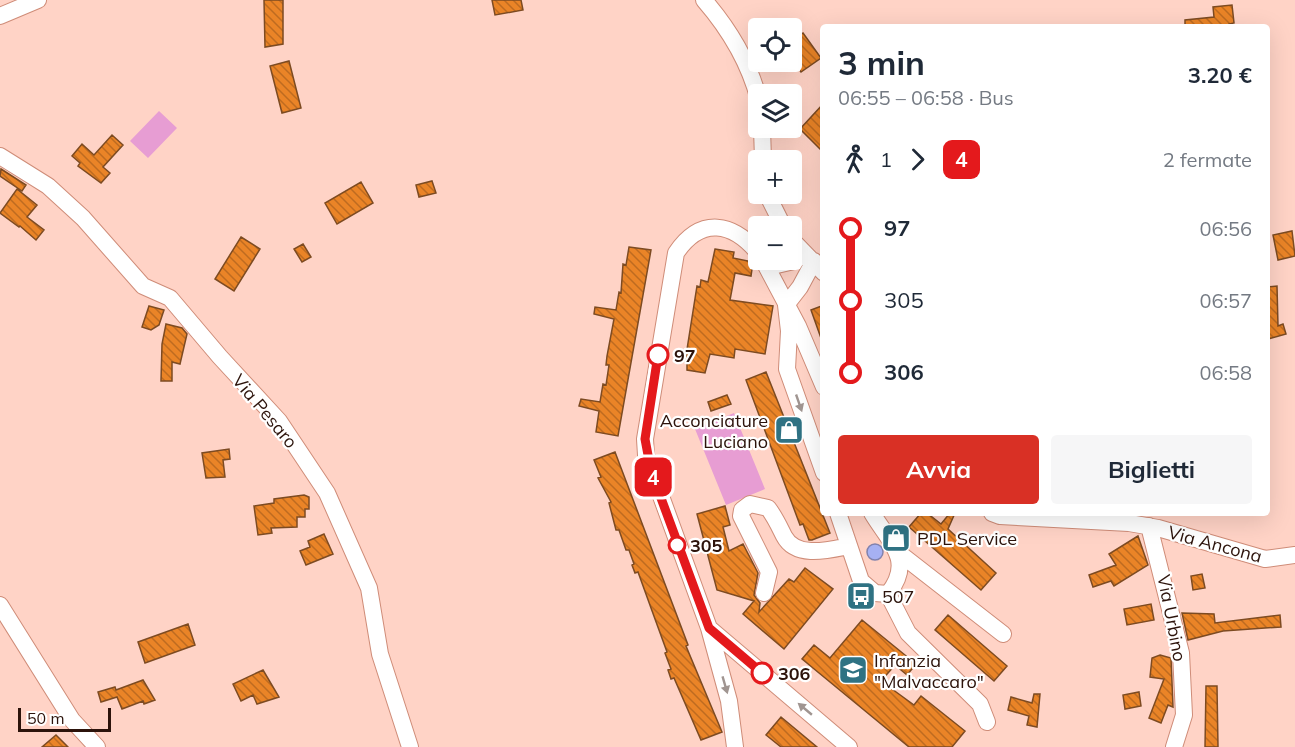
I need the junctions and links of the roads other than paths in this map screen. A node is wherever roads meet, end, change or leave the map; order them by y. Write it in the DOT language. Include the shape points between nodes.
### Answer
graph roads {
  1 [pos="38,0"];
  2 [pos="704,0"];
  3 [pos="0,16"];
  4 [pos="753,84"];
  5 [pos="0,156"];
  6 [pos="748,242"];
  7 [pos="809,262"];
  8 [pos="768,270"];
  9 [pos="820,284"];
  10 [pos="800,287"];
  11 [pos="776,288"];
  12 [pos="786,305"];
  13 [pos="808,356"];
  14 [pos="786,361"];
  15 [pos="820,379"];
  16 [pos="820,461"];
  17 [pos="839,516"];
  18 [pos="874,516"];
  19 [pos="1000,516"];
  20 [pos="1149,526"];
  21 [pos="849,546"];
  22 [pos="899,554"];
  23 [pos="1295,555"];
  24 [pos="764,593"];
  25 [pos="888,594"];
  26 [pos="0,605"];
  27 [pos="709,628"];
  28 [pos="1003,634"];
  29 [pos="987,722"];
  30 [pos="97,747"];
  31 [pos="410,747"];
  32 [pos="735,747"];
  33 [pos="849,747"];
  34 [pos="1174,747"];
  1 -- 3 [label="street"];
  2 -- 4 [label="street" via="741,51"];
  5 -- 31 [label="street, Via Pesaro" via="48,186 83,218 143,286 170,298 279,421 327,493 369,588 380,654"];
  6 -- 27 [label="street" via="729,230 714,227 697,231 676,253 645,439 651,471"];
  7 -- 10 [label="street"];
  7 -- 11 [label="street"];
  8 -- 11 [label="street"];
  9 -- 10 [label="street"];
  10 -- 12 [label="street"];
  11 -- 12 [label="street"];
  12 -- 13 [label="street"];
  12 -- 14 [label="street"];
  13 -- 14 [label="street"];
  13 -- 15 [label="street"];
  14 -- 16 [label="street, one-way"];
  17 -- 21 [label="street"];
  18 -- 22 [label="street"];
  19 -- 20 [label="street, Via Ancona"];
  20 -- 23 [label="street, Via Ancona" via="1265,559"];
  20 -- 34 [label="street, Via Urbino" via="1181,653 1184,715"];
  21 -- 24 [label="street" via="803,550 794,547 768,508 750,504 741,516 769,572"];
  21 -- 25 [label="street" via="861,581 874,593"];
  22 -- 25 [label="street" via="899,580"];
  22 -- 28 [label="street"];
  25 -- 29 [label="street" via="908,633 980,704"];
  26 -- 30 [label="street" via="72,720"];
  27 -- 32 [label="street, one-way" via="729,701"];
  33 -- 27 [label="street, one-way"];
}
